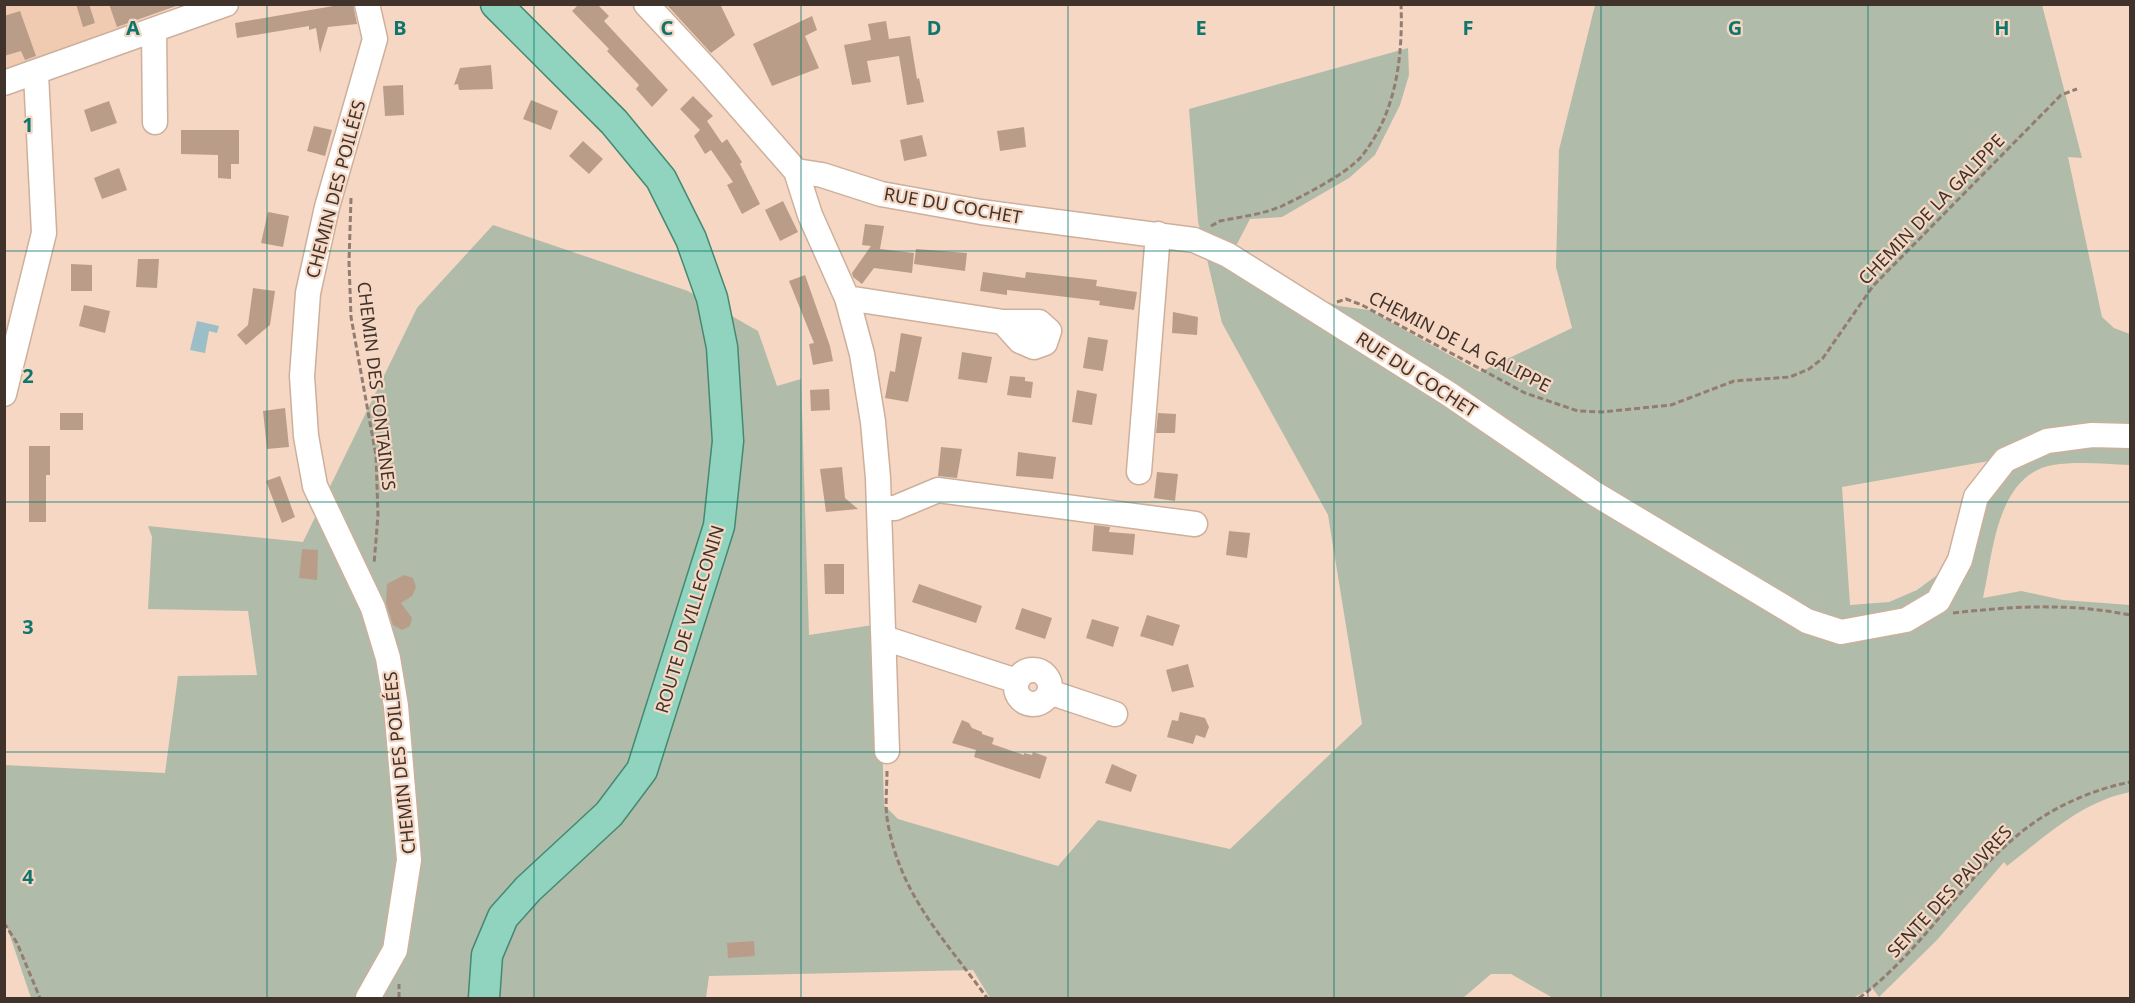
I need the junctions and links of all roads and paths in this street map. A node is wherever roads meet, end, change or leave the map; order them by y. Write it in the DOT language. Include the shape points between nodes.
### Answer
graph roads {
  1 [pos="226,4"];
  2 [pos="367,4"];
  3 [pos="496,4"];
  4 [pos="646,4"];
  5 [pos="1401,4"];
  6 [pos="154,30"];
  7 [pos="36,74"];
  8 [pos="4,83"];
  9 [pos="2077,89"];
  10 [pos="155,122"];
  11 [pos="796,171"];
  12 [pos="351,196"];
  13 [pos="1158,234"];
  14 [pos="1194,240"];
  15 [pos="847,298"];
  16 [pos="1316,309"];
  17 [pos="1003,322"];
  18 [pos="4,394"];
  19 [pos="2130,436"];
  20 [pos="1139,472"];
  21 [pos="879,508"];
  22 [pos="1195,524"];
  23 [pos="374,571"];
  24 [pos="1952,613"];
  25 [pos="2130,615"];
  26 [pos="884,638"];
  27 [pos="1115,714"];
  28 [pos="887,751"];
  29 [pos="2130,782"];
  30 [pos="4,923"];
  31 [pos="40,999"];
  32 [pos="368,999"];
  33 [pos="484,999"];
  34 [pos="987,999"];
  35 [pos="1859,999"];
  1 -- 6 [label="street"];
  2 -- 32 [label="street, CHEMIN DES POILÉES" via="375,39 308,293 302,376 306,436 315,486 373,608 388,658 396,706 409,860 395,950"];
  3 -- 33 [label="main road, ROUTE DE VILLECONIN" via="614,122 661,179 692,238 712,298 722,347 728,441 719,526 642,770 609,814 503,916 487,955"];
  4 -- 11 [label="street"];
  5 -- 14 [label="path" via="1402,34 1395,90 1360,159 1281,207 1220,221 1197,234"];
  6 -- 7 [label="street"];
  6 -- 10 [label="street"];
  7 -- 8 [label="street"];
  7 -- 18 [label="street" via="44,233"];
  9 -- 16 [label="path, CHEMIN DE LA GALIPPE" via="2061,95 1873,286 1823,358 1790,377 1734,381 1671,405 1578,411 1525,393 1346,299"];
  11 -- 13 [label="street, RUE DU COCHET" via="822,175 880,194 981,212"];
  11 -- 15 [label="street" via="810,215"];
  12 -- 23 [label="path, CHEMIN DES FONTAINES" via="351,317 376,456 378,514"];
  13 -- 14 [label="street, RUE DU COCHET"];
  13 -- 20 [label="street"];
  14 -- 16 [label="street, RUE DU COCHET" via="1228,255"];
  15 -- 17 [label="street"];
  15 -- 21 [label="street" via="862,354 873,422"];
  16 -- 19 [label="street, RUE DU COCHET" via="1592,492 1807,621 1841,632 1906,620 1938,601 1960,560 1976,497 2005,460 2048,441 2092,435"];
  21 -- 22 [label="street" via="895,508 938,490"];
  21 -- 26 [label="street"];
  24 -- 25 [label="path" via="2015,606 2066,606"];
  26 -- 27 [label="street" via="1017,681 1025,672 1036,670 1049,680 1049,692"];
  26 -- 28 [label="street"];
  28 -- 34 [label="path" via="887,816 900,869 921,912"];
  29 -- 35 [label="path, SENTE DES PAUVRES" via="2075,799 2019,834 1886,978"];
  30 -- 31 [label="path" via="17,943"];
}
